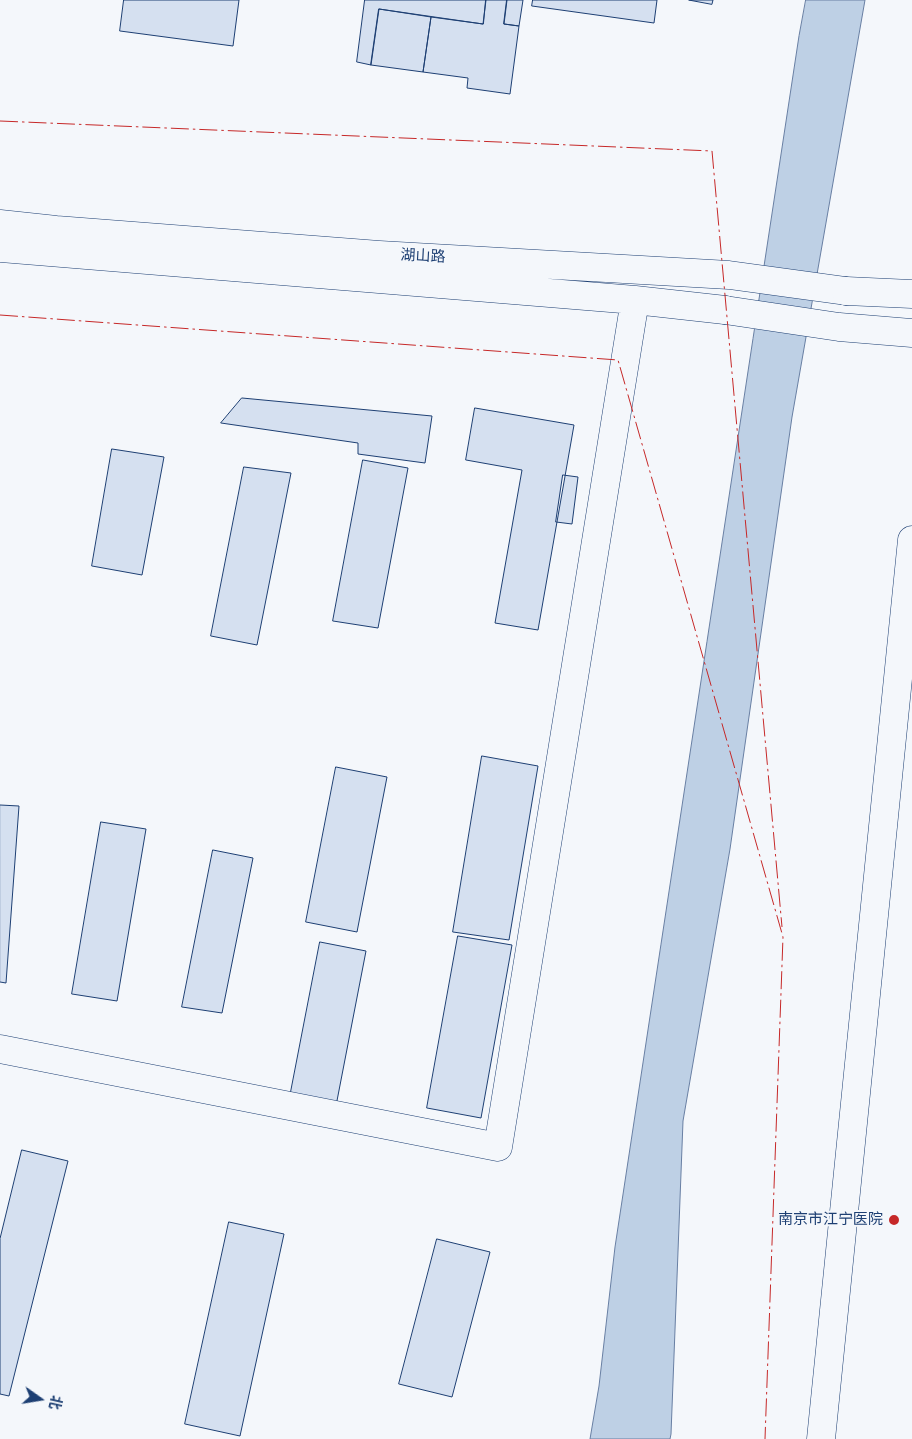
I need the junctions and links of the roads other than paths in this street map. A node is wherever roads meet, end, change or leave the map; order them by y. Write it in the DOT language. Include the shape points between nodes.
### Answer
graph roads {
  1 [pos="0,224"];
  2 [pos="0,248"];
  3 [pos="912,294"];
  4 [pos="635,300"];
  5 [pos="912,333"];
  6 [pos="912,540"];
  7 [pos="0,1049"];
  8 [pos="822,1439"];
  1 -- 3 [label="street, 湖山路" via="379,255 728,275 846,291"];
  2 -- 4 [label="street, 湖山路"];
  4 -- 5 [label="street, 湖山路" via="839,327"];
  4 -- 7 [label="street" via="498,1147"];
  6 -- 8 [label="street"];
}
